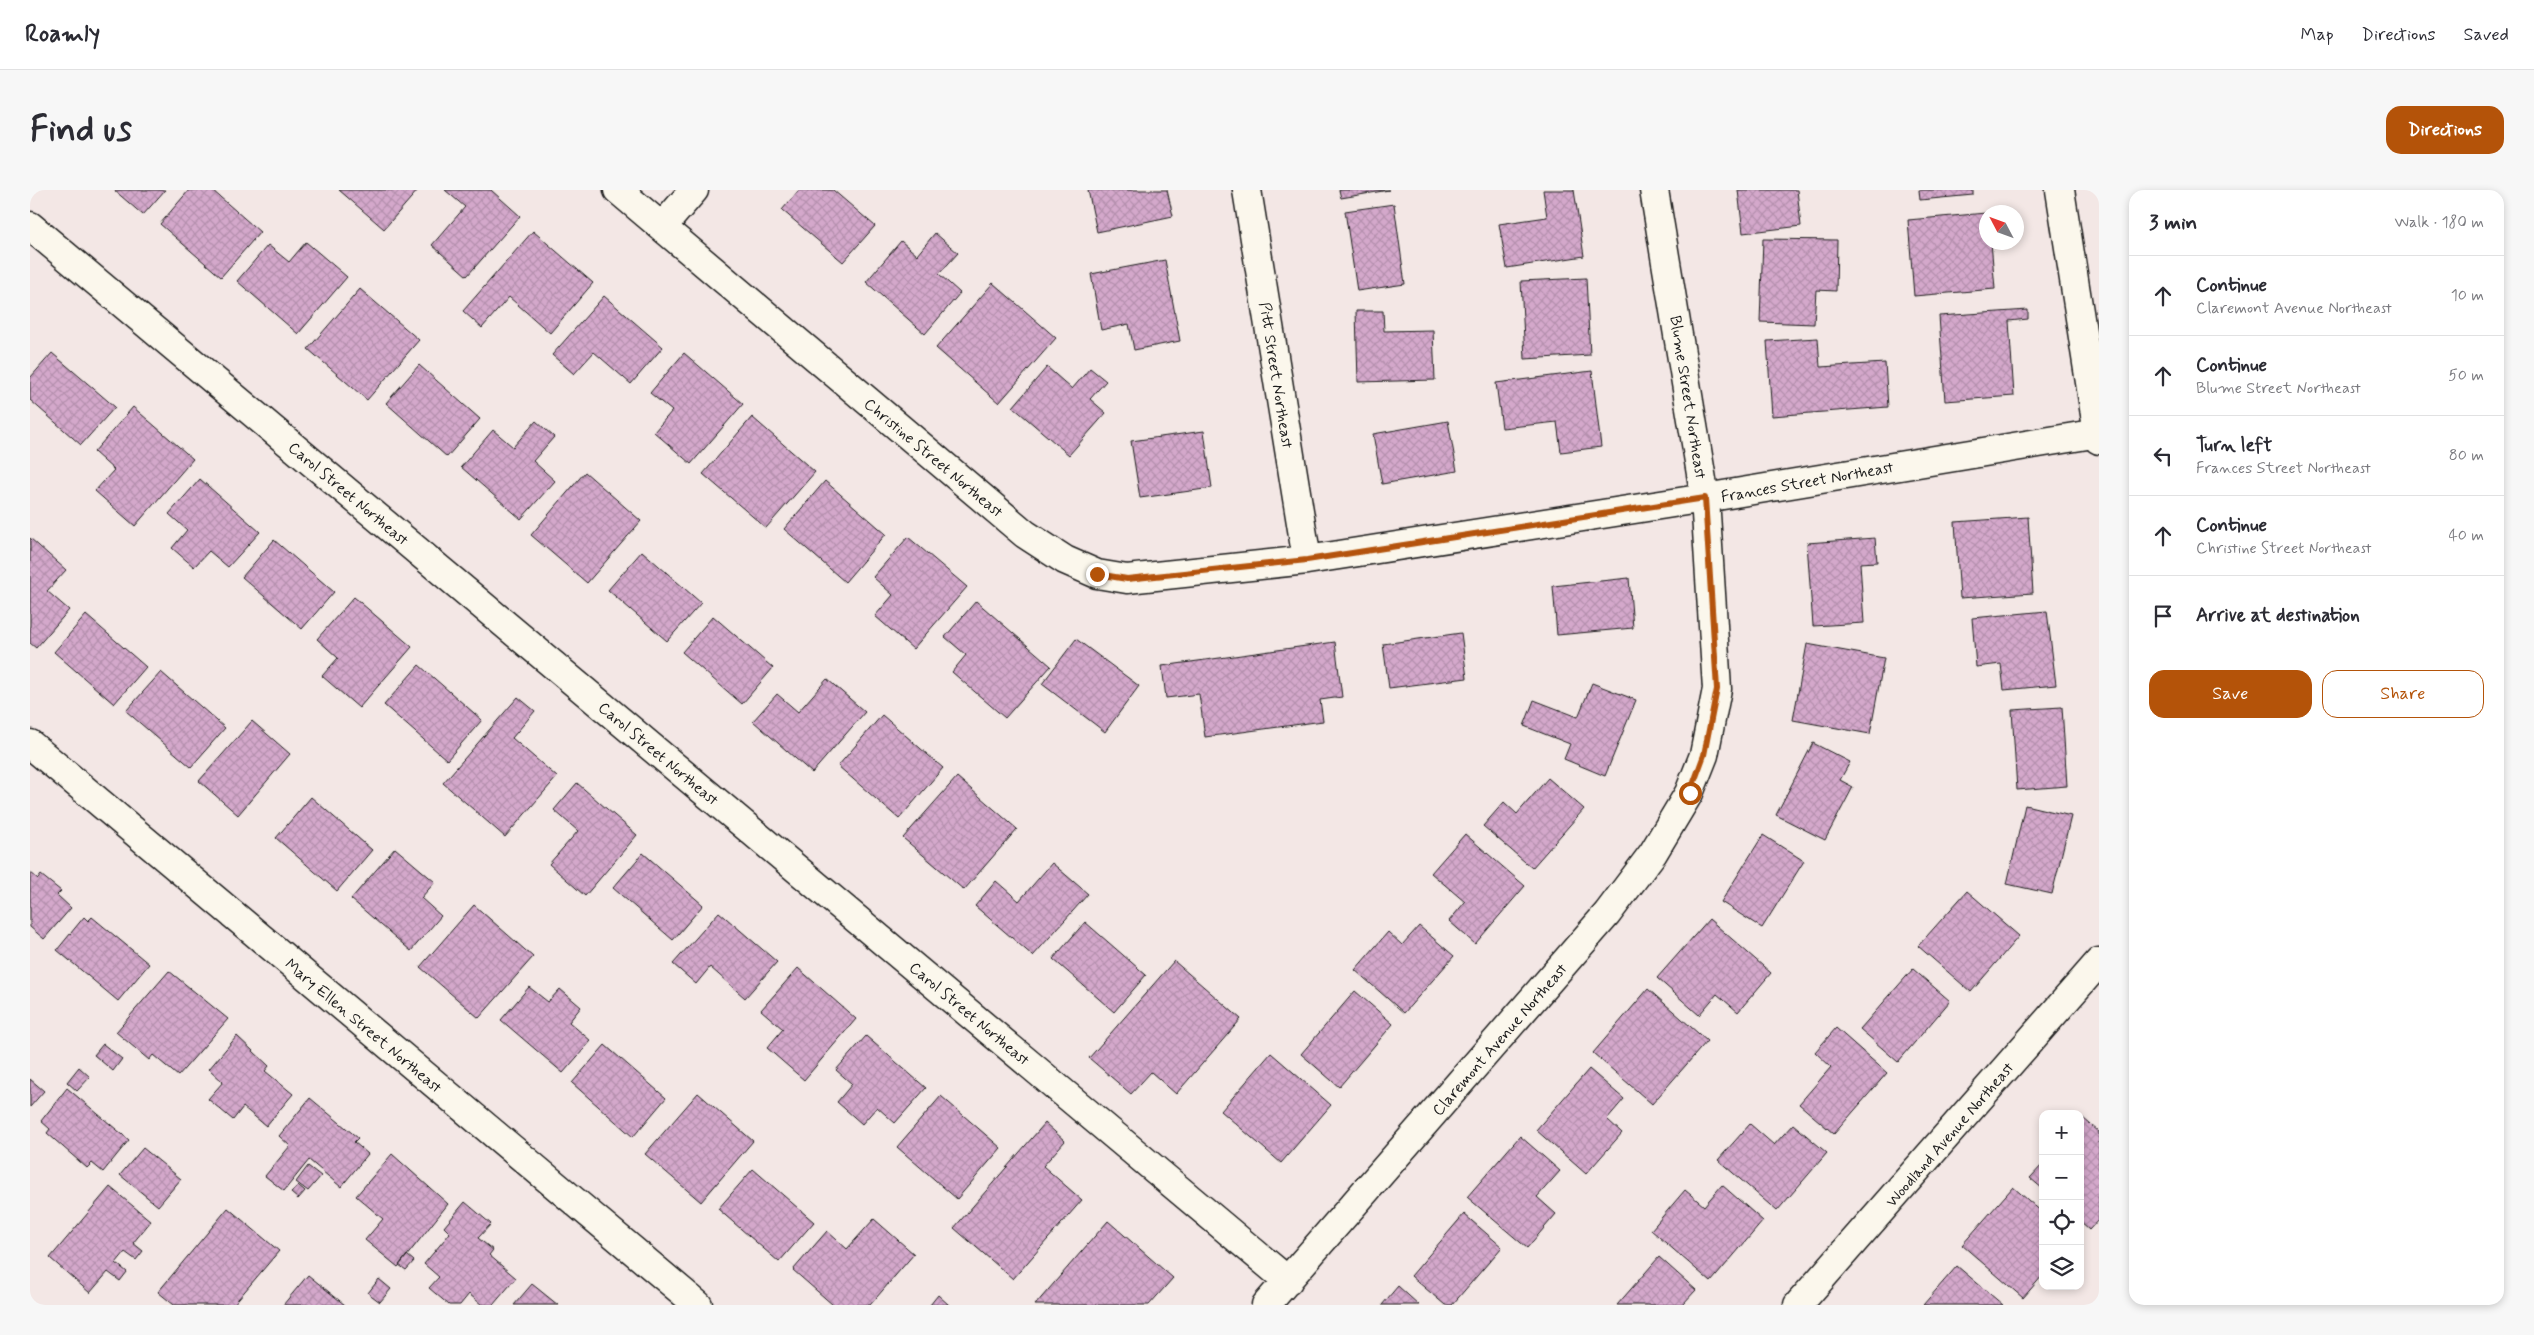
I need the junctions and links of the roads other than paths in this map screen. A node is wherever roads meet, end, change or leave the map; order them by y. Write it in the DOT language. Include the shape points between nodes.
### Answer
graph roads {
  1 [pos="618,190"];
  2 [pos="694,190"];
  3 [pos="1247,190"];
  4 [pos="1654,190"];
  5 [pos="2060,190"];
  6 [pos="30,226"];
  7 [pos="662,227"];
  8 [pos="2099,435"];
  9 [pos="1705,498"];
  10 [pos="1307,560"];
  11 [pos="30,744"];
  12 [pos="1704,755"];
  13 [pos="2099,962"];
  14 [pos="1288,1281"];
  15 [pos="698,1305"];
  16 [pos="1266,1305"];
  17 [pos="1798,1305"];
  1 -- 7 [label="street, Christine Street Northeast"];
  2 -- 7 [label="street"];
  3 -- 10 [label="street, Pitt Street Northeast"];
  4 -- 9 [label="street, Blume Street Northeast"];
  5 -- 8 [label="street"];
  6 -- 14 [label="street, Carol Street Northeast"];
  7 -- 10 [label="street, Christine Street Northeast" via="1025,534 1065,560 1097,574 1127,579"];
  8 -- 9 [label="street, Frances Street Northeast"];
  9 -- 10 [label="street, Frances Street Northeast"];
  9 -- 12 [label="street, Blume Street Northeast" via="1717,689"];
  11 -- 15 [label="street, Mary Ellen Street Northeast"];
  12 -- 14 [label="street, Claremont Avenue Northeast" via="1690,793 1653,853 1607,914"];
  13 -- 17 [label="street, Woodland Avenue Northeast"];
  14 -- 16 [label="street, Claremont Avenue Northeast"];
}
